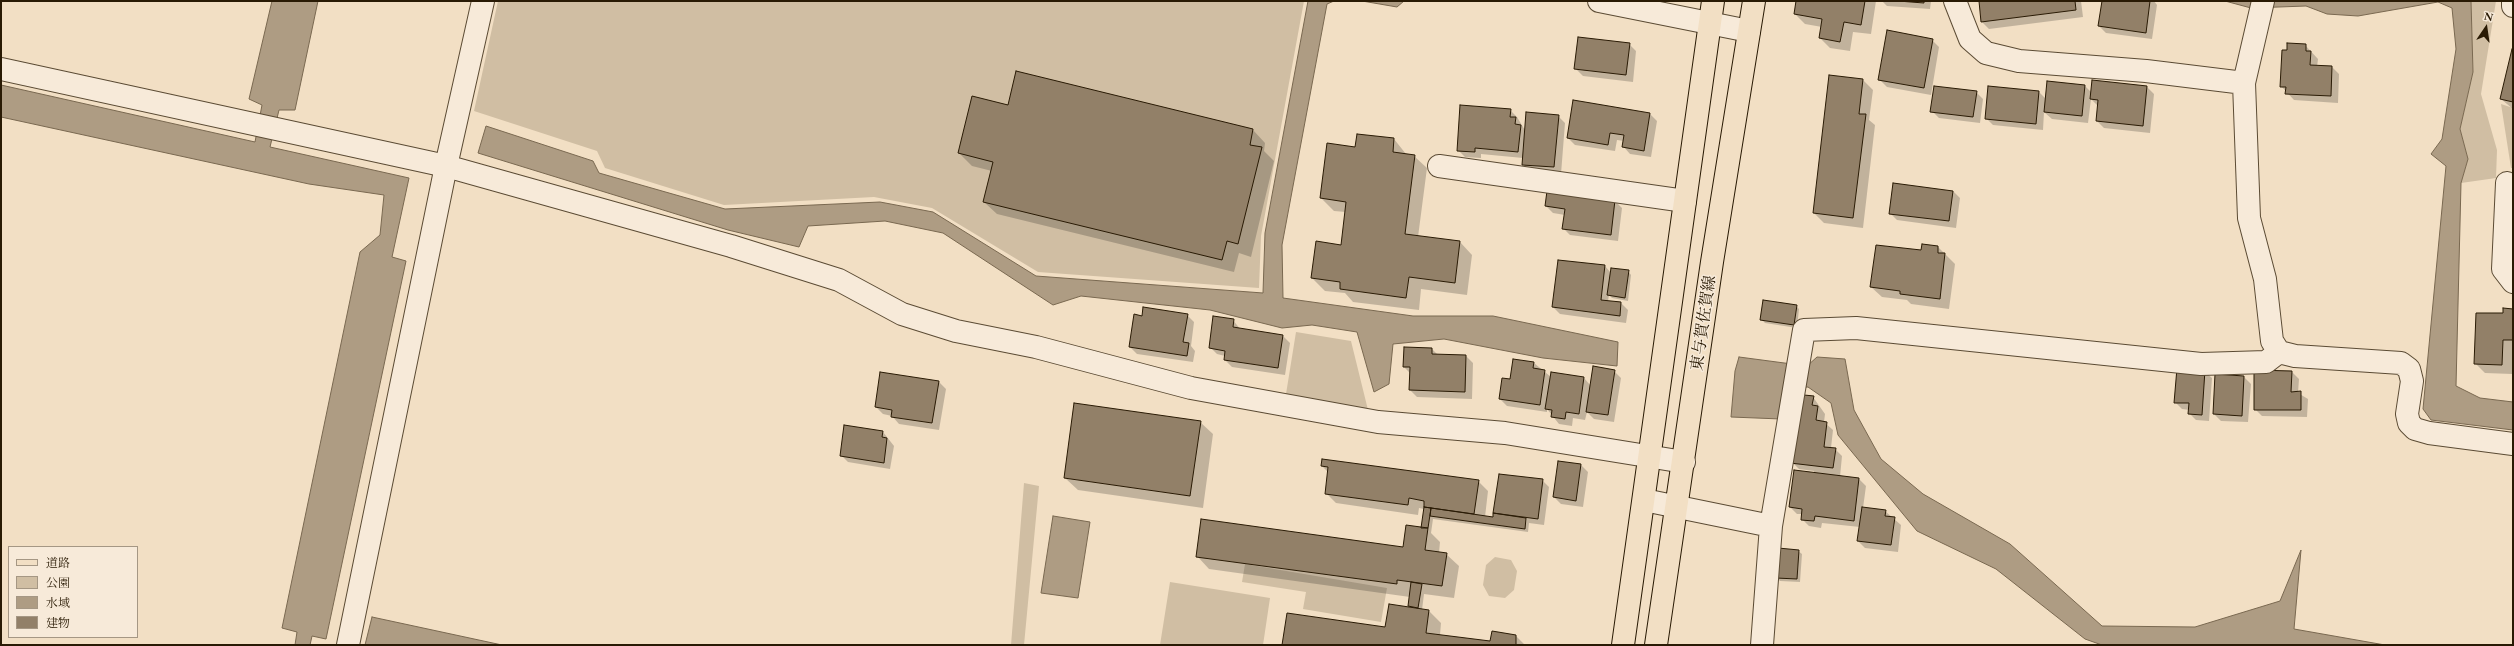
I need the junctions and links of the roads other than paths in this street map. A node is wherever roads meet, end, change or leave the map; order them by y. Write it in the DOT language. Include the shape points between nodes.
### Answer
graph roads {
  1 [pos="483,1"];
  2 [pos="1600,1"];
  3 [pos="1713,1"];
  4 [pos="1754,1"];
  5 [pos="1955,1"];
  6 [pos="2513,2"];
  7 [pos="2262,6"];
  8 [pos="2513,6"];
  9 [pos="1710,23"];
  10 [pos="1749,31"];
  11 [pos="1,69"];
  12 [pos="2244,83"];
  13 [pos="446,166"];
  14 [pos="1438,166"];
  15 [pos="2507,183"];
  16 [pos="1685,202"];
  17 [pos="2513,282"];
  18 [pos="2279,352"];
  19 [pos="2513,444"];
  20 [pos="1650,455"];
  21 [pos="1684,462"];
  22 [pos="1644,500"];
  23 [pos="1677,507"];
  24 [pos="1771,526"];
  25 [pos="348,645"];
  26 [pos="1623,645"];
  27 [pos="1656,645"];
  28 [pos="1762,645"];
  1 -- 13 [label="street"];
  2 -- 9 [label="street"];
  3 -- 9 [label="main road"];
  4 -- 10 [label="main road, 東与賀佐賀線"];
  5 -- 12 [label="street" via="1970,39 1986,53 2019,61 2146,71"];
  6 -- 8 [label="street"];
  7 -- 12 [label="street"];
  9 -- 10 [label="street"];
  9 -- 16 [label="main road"];
  10 -- 21 [label="main road, 東与賀佐賀線" via="1712,262"];
  11 -- 13 [label="street"];
  12 -- 18 [label="street" via="2249,218 2265,279 2272,341"];
  13 -- 20 [label="street" via="731,246 839,280 902,314 956,331 1036,347 1191,388 1378,422 1505,433"];
  13 -- 25 [label="street"];
  14 -- 16 [label="street"];
  15 -- 17 [label="street" via="2503,269"];
  16 -- 20 [label="main road"];
  18 -- 19 [label="street" via="2295,356 2401,363 2409,369 2412,381 2407,414 2409,423 2415,429"];
  18 -- 24 [label="street" via="2266,362 2201,364 1856,328 1804,330"];
  20 -- 21 [label="street"];
  20 -- 22 [label="main road"];
  21 -- 23 [label="main road, 東与賀佐賀線"];
  22 -- 23 [label="street"];
  22 -- 26 [label="main road"];
  23 -- 24 [label="street"];
  23 -- 27 [label="main road, 東与賀佐賀線"];
  24 -- 28 [label="street"];
}
